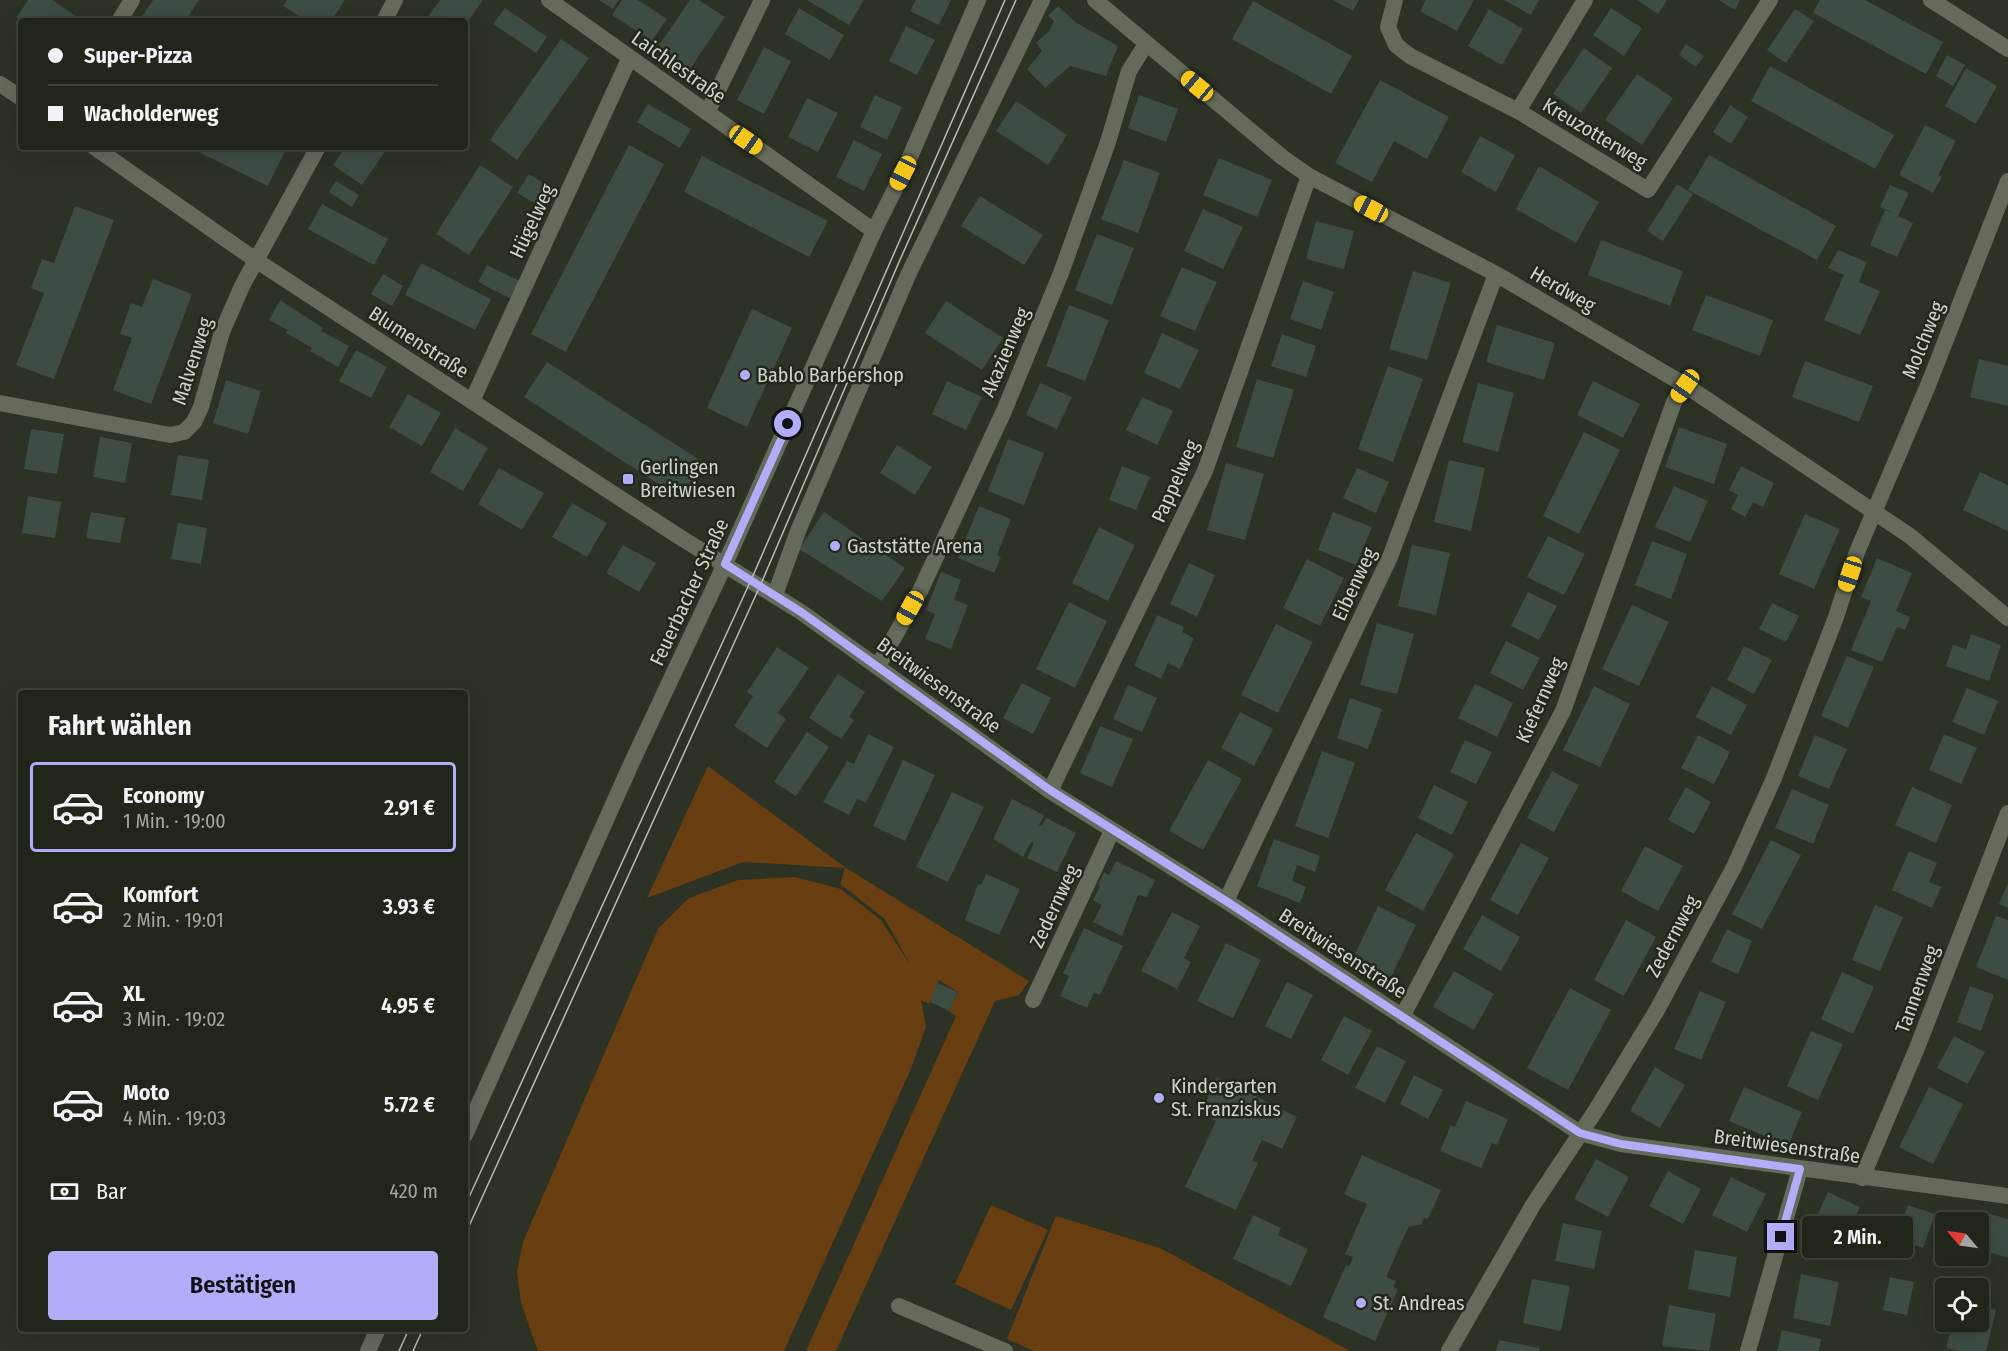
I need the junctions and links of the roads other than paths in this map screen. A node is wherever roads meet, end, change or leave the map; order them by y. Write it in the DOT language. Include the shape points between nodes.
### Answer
graph roads {
  1 [pos="132,0"];
  2 [pos="395,0"];
  3 [pos="549,0"];
  4 [pos="762,0"];
  5 [pos="978,0"];
  6 [pos="1042,0"];
  7 [pos="1095,0"];
  8 [pos="1395,0"];
  9 [pos="1585,0"];
  10 [pos="1770,0"];
  11 [pos="1931,0"];
  12 [pos="121,18"];
  13 [pos="386,18"];
  14 [pos="1146,44"];
  15 [pos="2008,49"];
  16 [pos="629,59"];
  17 [pos="0,84"];
  18 [pos="18,96"];
  19 [pos="1518,111"];
  20 [pos="707,113"];
  21 [pos="98,150"];
  22 [pos="316,150"];
  23 [pos="1309,176"];
  24 [pos="2008,181"];
  25 [pos="874,231"];
  26 [pos="257,261"];
  27 [pos="1496,274"];
  28 [pos="1685,386"];
  29 [pos="472,402"];
  30 [pos="0,403"];
  31 [pos="1874,512"];
  32 [pos="725,564"];
  33 [pos="775,595"];
  34 [pos="2008,618"];
  35 [pos="878,666"];
  36 [pos="1050,790"];
  37 [pos="2008,813"];
  38 [pos="1112,831"];
  39 [pos="1226,901"];
  40 [pos="1033,1000"];
  41 [pos="1402,1017"];
  42 [pos="468,1128"];
  43 [pos="1580,1133"];
  44 [pos="1800,1169"];
  45 [pos="1862,1178"];
  46 [pos="2008,1196"];
  47 [pos="899,1306"];
  48 [pos="377,1332"];
  49 [pos="368,1351"];
  50 [pos="1005,1351"];
  51 [pos="1449,1351"];
  52 [pos="1748,1351"];
  1 -- 12 [label="street"];
  2 -- 13 [label="street"];
  3 -- 16 [label="street, Laichlestraße"];
  4 -- 20 [label="street"];
  5 -- 25 [label="street, Feuerbacher Straße"];
  6 -- 33 [label="street" via="909,273 798,531"];
  7 -- 14 [label="street, Herdweg"];
  8 -- 19 [label="street, Kreuzotterweg" via="1388,27 1396,45 1410,56"];
  9 -- 19 [label="street"];
  10 -- 19 [label="street, Kreuzotterweg" via="1648,190"];
  11 -- 15 [label="street"];
  14 -- 23 [label="street, Herdweg"];
  14 -- 35 [label="street, Akazienweg" via="1128,71 1108,142 1061,273 1004,411 921,589"];
  16 -- 20 [label="street, Laichlestraße"];
  16 -- 29 [label="street, Hügelweg"];
  17 -- 18 [label="street"];
  20 -- 25 [label="street, Laichlestraße"];
  21 -- 26 [label="street, Blumenstraße"];
  22 -- 26 [label="street, Malvenweg"];
  23 -- 27 [label="street, Herdweg"];
  23 -- 36 [label="street, Pappelweg" via="1205,471"];
  24 -- 31 [label="street, Molchweg"];
  25 -- 32 [label="street, Feuerbacher Straße"];
  26 -- 29 [label="street, Blumenstraße"];
  26 -- 30 [label="street, Malvenweg" via="222,332 201,406 184,432 170,435"];
  27 -- 28 [label="street, Herdweg"];
  27 -- 39 [label="street, Eibenweg" via="1390,557"];
  28 -- 31 [label="street, Herdweg"];
  28 -- 41 [label="street, Kiefernweg" via="1674,402 1563,711"];
  29 -- 32 [label="street, Blumenstraße"];
  31 -- 34 [label="street, Herdweg" via="1910,536"];
  31 -- 43 [label="street, Zedernweg" via="1774,778 1734,867 1657,1010"];
  32 -- 33 [label="street, Breitwiesenstraße"];
  32 -- 42 [label="street, Feuerbacher Straße"];
  33 -- 35 [label="street, Breitwiesenstraße"];
  35 -- 36 [label="street, Breitwiesenstraße"];
  36 -- 38 [label="street, Breitwiesenstraße"];
  37 -- 45 [label="street, Tannenweg"];
  38 -- 39 [label="street, Breitwiesenstraße"];
  38 -- 40 [label="street, Zedernweg"];
  39 -- 41 [label="street, Breitwiesenstraße"];
  41 -- 43 [label="street, Breitwiesenstraße"];
  43 -- 44 [label="street, Breitwiesenstraße" via="1621,1144"];
  43 -- 51 [label="street, Zedernweg" via="1533,1205"];
  44 -- 45 [label="street, Breitwiesenstraße"];
  44 -- 52 [label="street"];
  45 -- 46 [label="street, Breitwiesenstraße"];
  47 -- 50 [label="street"];
  48 -- 49 [label="street"];
}
